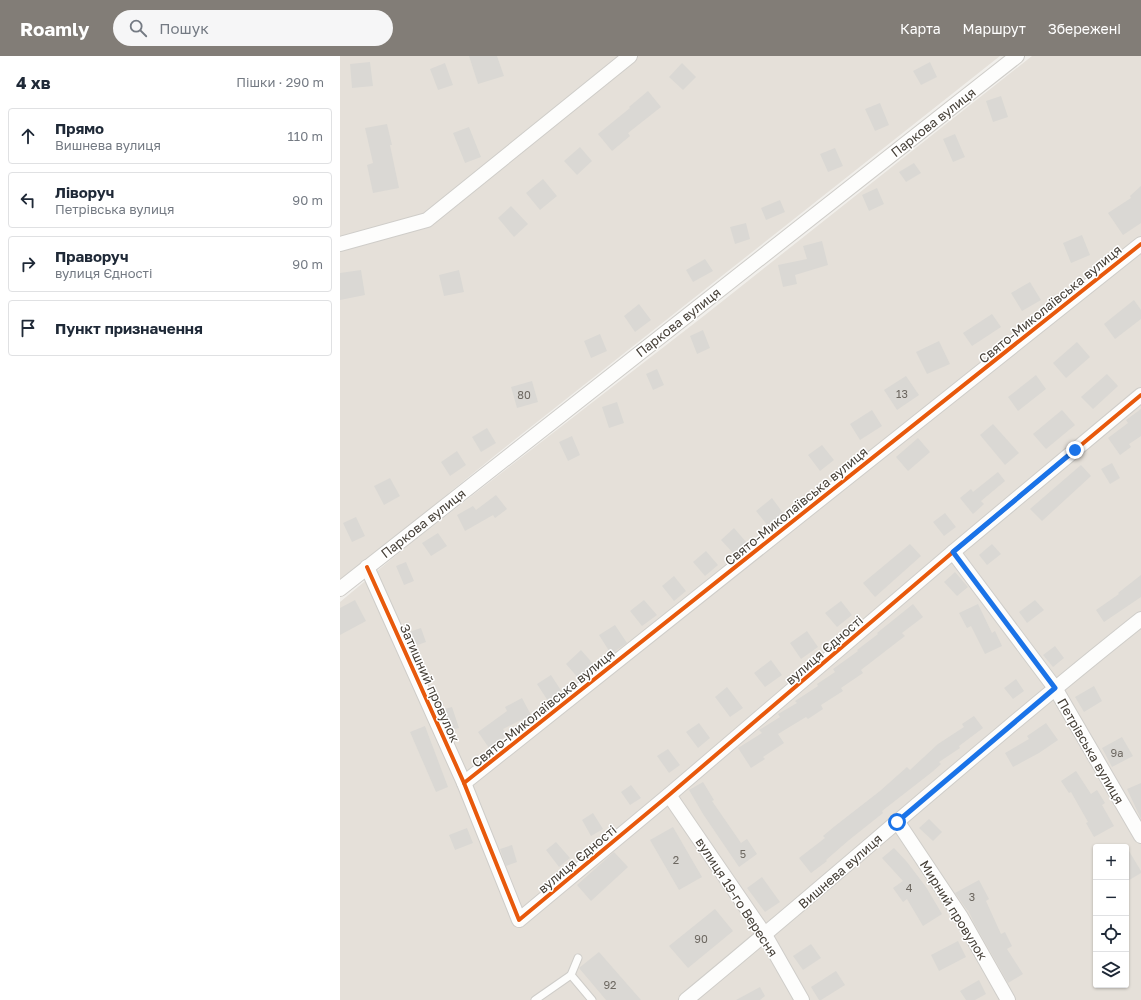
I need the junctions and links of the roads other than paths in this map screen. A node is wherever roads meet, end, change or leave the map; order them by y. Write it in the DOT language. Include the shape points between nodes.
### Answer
graph roads {
  1 [pos="630,56"];
  2 [pos="1017,56"];
  3 [pos="340,244"];
  4 [pos="1141,244"];
  5 [pos="1141,395"];
  6 [pos="953,552"];
  7 [pos="367,567"];
  8 [pos="340,589"];
  9 [pos="1141,619"];
  10 [pos="1055,688"];
  11 [pos="464,783"];
  12 [pos="669,795"];
  13 [pos="897,822"];
  14 [pos="1141,836"];
  15 [pos="519,920"];
  16 [pos="765,935"];
  17 [pos="578,958"];
  18 [pos="571,975"];
  19 [pos="535,1000"];
  20 [pos="592,1000"];
  21 [pos="686,1000"];
  22 [pos="802,1000"];
  23 [pos="1008,1000"];
  1 -- 3 [label="street" via="427,220"];
  2 -- 7 [label="street, Паркова вулиця"];
  4 -- 11 [label="street, Свято-Миколаївська вулиця"];
  5 -- 6 [label="street, вулиця Єдності"];
  6 -- 10 [label="street, Петрівська вулиця"];
  6 -- 12 [label="street, вулиця Єдності"];
  7 -- 8 [label="street, Паркова вулиця"];
  7 -- 11 [label="street, Затишний провулок"];
  9 -- 10 [label="street, Вишнева вулиця"];
  10 -- 13 [label="street, Вишнева вулиця"];
  10 -- 14 [label="street, Петрівська вулиця"];
  11 -- 15 [label="street, Затишний провулок"];
  12 -- 15 [label="street, вулиця Єдності"];
  12 -- 16 [label="street, вулиця 19-го Вересня"];
  13 -- 16 [label="street, Вишнева вулиця"];
  13 -- 23 [label="street, Мирний провулок" via="961,917"];
  16 -- 21 [label="street, Вишнева вулиця"];
  16 -- 22 [label="street, вулиця 19-го Вересня"];
  17 -- 18 [label="lane"];
  18 -- 19 [label="lane"];
  18 -- 20 [label="lane"];
}
